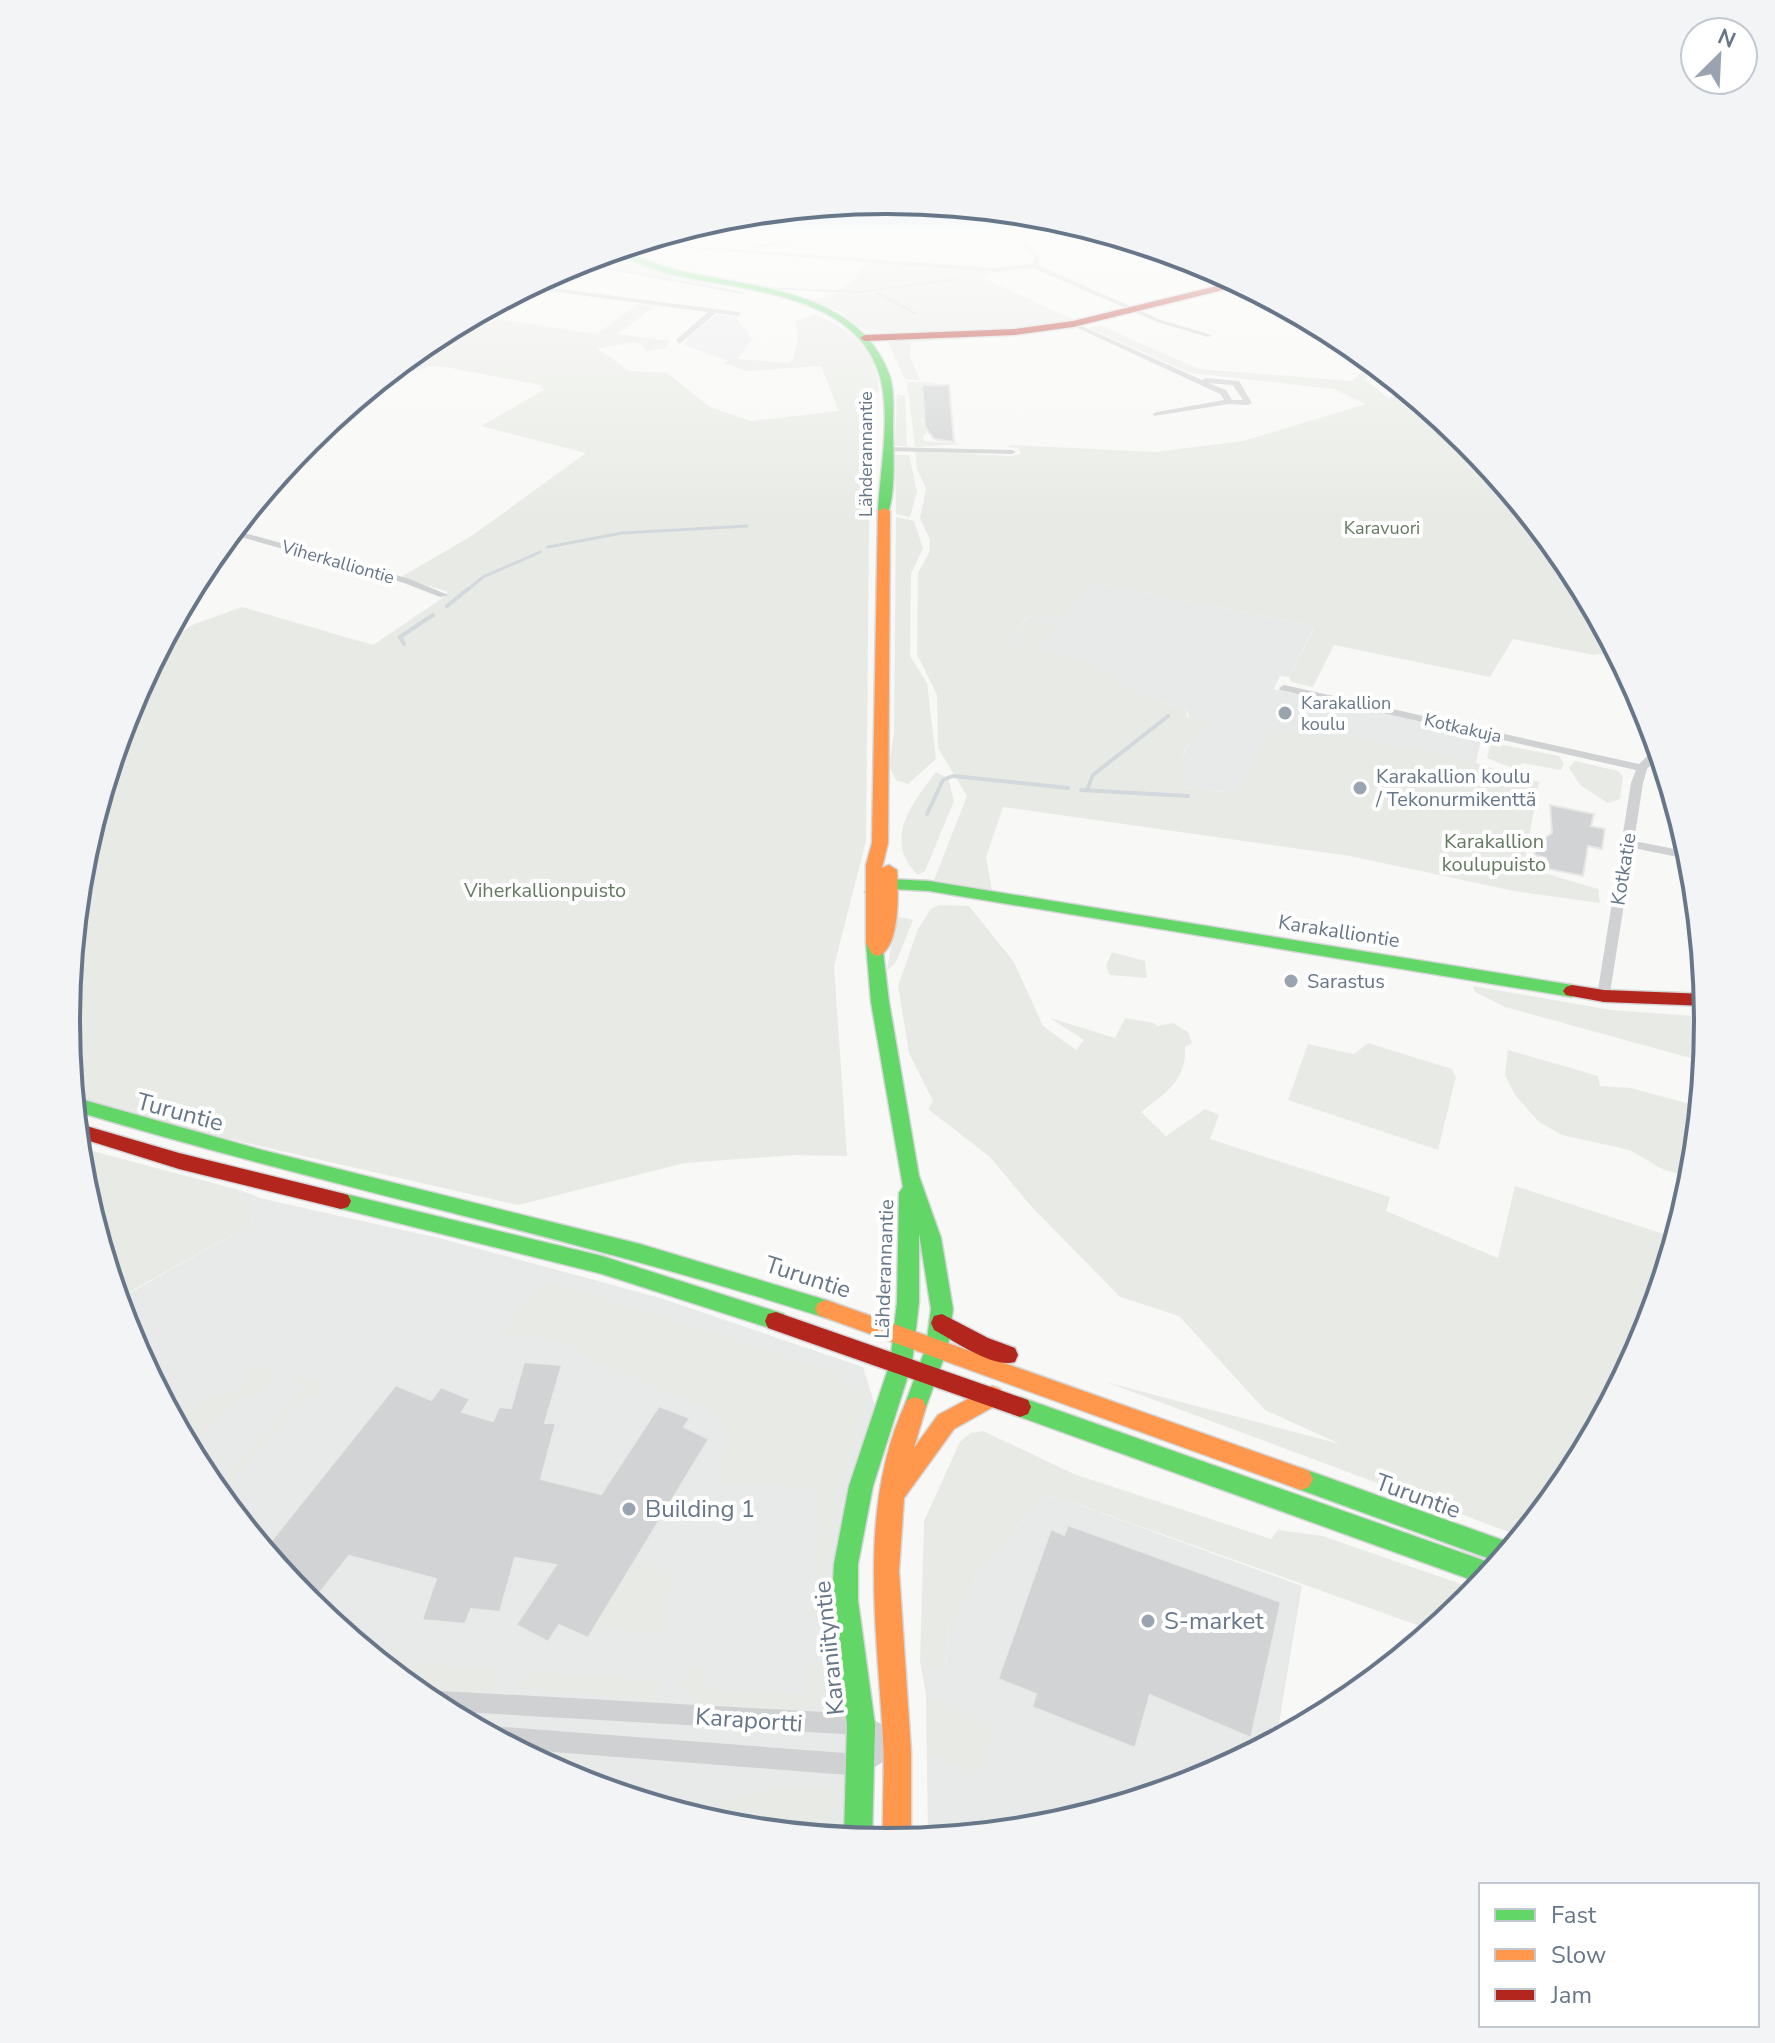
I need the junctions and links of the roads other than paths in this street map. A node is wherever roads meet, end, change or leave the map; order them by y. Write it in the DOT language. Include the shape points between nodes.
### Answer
graph roads {
  1 [pos="694,328"];
  2 [pos="853,328"];
  3 [pos="1042,328"];
  4 [pos="1083,328"];
  5 [pos="1188,328"];
  6 [pos="1208,335"];
  7 [pos="865,338"];
  8 [pos="679,342"];
  9 [pos="1194,379"];
  10 [pos="1229,402"];
  11 [pos="1157,414"];
  12 [pos="888,449"];
  13 [pos="1012,452"];
  14 [pos="243,535"];
  15 [pos="443,595"];
  16 [pos="1284,688"];
  17 [pos="1651,758"];
  18 [pos="1642,768"];
  19 [pos="1628,843"];
  20 [pos="1676,853"];
  21 [pos="884,891"];
  22 [pos="1604,996"];
  23 [pos="1694,1000"];
  24 [pos="85,1108"];
  25 [pos="88,1133"];
  26 [pos="909,1176"];
  27 [pos="942,1323"];
  28 [pos="904,1335"];
  29 [pos="937,1347"];
  30 [pos="901,1363"];
  31 [pos="929,1373"];
  32 [pos="992,1396"];
  33 [pos="895,1493"];
  34 [pos="1379,1507"];
  35 [pos="1498,1550"];
  36 [pos="1479,1571"];
  37 [pos="453,1702"];
  38 [pos="861,1725"];
  39 [pos="517,1739"];
  40 [pos="897,1742"];
  41 [pos="860,1765"];
  42 [pos="858,1828"];
  43 [pos="897,1829"];
  1 -- 8 [label="street"];
  2 -- 7 [label="main road, Lähderannantie"];
  3 -- 7 [label="main road"];
  4 -- 9 [label="street"];
  5 -- 6 [label="street"];
  7 -- 12 [label="main road, Lähderannantie" via="886,380"];
  9 -- 10 [label="street" via="1223,392"];
  9 -- 10 [label="street" via="1236,383 1248,403"];
  10 -- 11 [label="street"];
  12 -- 13 [label="street"];
  12 -- 21 [label="main road, Lähderannantie" via="880,843 889,862"];
  14 -- 15 [label="street, Viherkalliontie"];
  16 -- 18 [label="street, Kotkakuja"];
  17 -- 18 [label="street"];
  18 -- 19 [label="street, Kotkatie"];
  19 -- 20 [label="street"];
  19 -- 22 [label="street, Kotkatie"];
  21 -- 22 [label="main road, Karakalliontie" via="965,893"];
  21 -- 26 [label="main road, Lähderannantie" via="872,920"];
  22 -- 23 [label="main road, Karakalliontie"];
  24 -- 28 [label="main road, Turuntie" via="198,1143 663,1257"];
  25 -- 30 [label="main road" via="179,1161 602,1265"];
  26 -- 27 [label="main road, Lähderannantie" via="931,1238"];
  26 -- 28 [label="main road, Lähderannantie"];
  27 -- 29 [label="main road, Lähderannantie"];
  27 -- 34 [label="main road" via="980,1345 1288,1459"];
  28 -- 29 [label="main road, Turuntie"];
  28 -- 30 [label="main road, Lähderannantie"];
  29 -- 31 [label="main road, Lähderannantie"];
  29 -- 34 [label="main road, Turuntie"];
  30 -- 31 [label="main road"];
  30 -- 38 [label="main road, Karaniityntie" via="861,1486 846,1564 845,1601"];
  31 -- 32 [label="main road"];
  31 -- 33 [label="main road" via="900,1447"];
  32 -- 33 [label="main road" via="963,1406 937,1427"];
  32 -- 36 [label="main road"];
  33 -- 40 [label="main road" via="885,1550 884,1603"];
  34 -- 35 [label="main road, Turuntie"];
  37 -- 38 [label="street, Karaportti"];
  38 -- 40 [label="street, Karaportti"];
  38 -- 41 [label="main road, Karaniityntie"];
  39 -- 41 [label="street, Karaportti"];
  40 -- 41 [label="street"];
  40 -- 43 [label="main road"];
  41 -- 42 [label="main road, Karaniityntie"];
}
